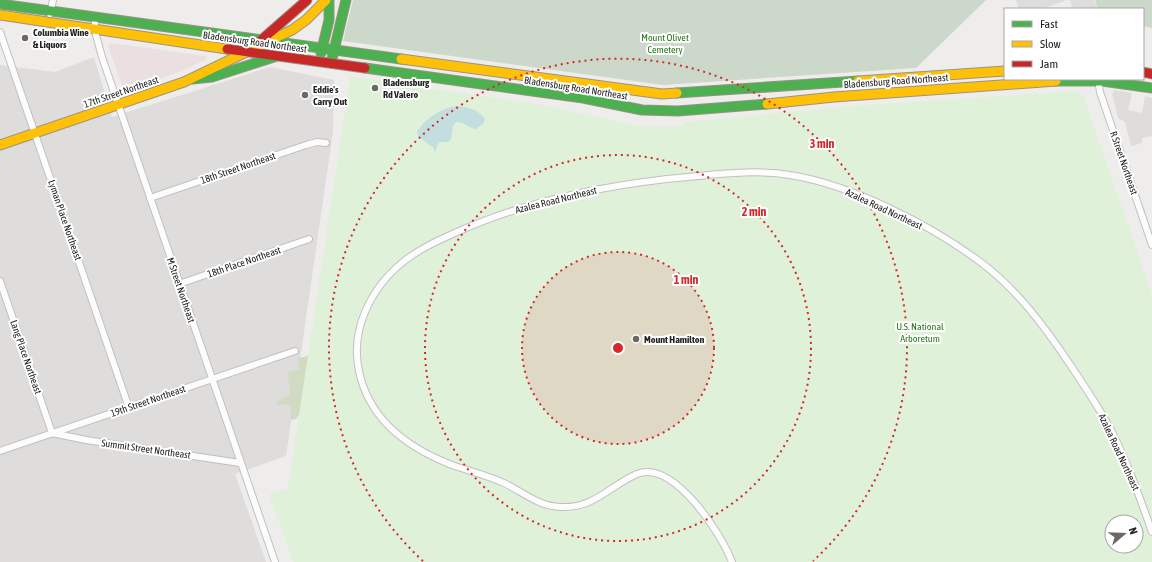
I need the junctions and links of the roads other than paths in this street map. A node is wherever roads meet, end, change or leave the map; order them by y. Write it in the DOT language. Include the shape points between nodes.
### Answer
graph roads {
  1 [pos="53,0"];
  2 [pos="307,0"];
  3 [pos="327,0"];
  4 [pos="346,0"];
  5 [pos="0,4"];
  6 [pos="51,10"];
  7 [pos="0,15"];
  8 [pos="96,17"];
  9 [pos="49,22"];
  10 [pos="94,28"];
  11 [pos="0,32"];
  12 [pos="268,39"];
  13 [pos="322,47"];
  14 [pos="333,49"];
  15 [pos="245,52"];
  16 [pos="275,56"];
  17 [pos="319,62"];
  18 [pos="331,63"];
  19 [pos="440,64"];
  20 [pos="476,70"];
  21 [pos="1004,71"];
  22 [pos="960,74"];
  23 [pos="438,78"];
  24 [pos="193,79"];
  25 [pos="1081,80"];
  26 [pos="1098,80"];
  27 [pos="1106,80"];
  28 [pos="474,83"];
  29 [pos="962,87"];
  30 [pos="1152,88"];
  31 [pos="118,105"];
  32 [pos="35,133"];
  33 [pos="326,143"];
  34 [pos="0,145"];
  35 [pos="150,198"];
  36 [pos="309,239"];
  37 [pos="1152,245"];
  38 [pos="0,281"];
  39 [pos="179,284"];
  40 [pos="295,351"];
  41 [pos="212,379"];
  42 [pos="129,408"];
  43 [pos="52,433"];
  44 [pos="0,451"];
  45 [pos="240,463"];
  46 [pos="1152,532"];
  47 [pos="274,562"];
  48 [pos="732,562"];
  1 -- 6 [label="street"];
  2 -- 12 [label="main road"];
  3 -- 12 [label="main road" via="306,20"];
  3 -- 13 [label="main road" via="329,20"];
  4 -- 14 [label="main road"];
  5 -- 6 [label="main road, Bladensburg Road Northeast"];
  6 -- 8 [label="main road, Bladensburg Road Northeast"];
  6 -- 9 [label="street"];
  7 -- 9 [label="main road, Bladensburg Road Northeast"];
  8 -- 10 [label="street, M Street Northeast"];
  8 -- 12 [label="main road, Bladensburg Road Northeast"];
  9 -- 10 [label="main road, Bladensburg Road Northeast"];
  10 -- 15 [label="main road, Bladensburg Road Northeast"];
  10 -- 31 [label="street, M Street Northeast"];
  11 -- 32 [label="street, Lyman Place Northeast"];
  12 -- 13 [label="main road, Bladensburg Road Northeast"];
  12 -- 15 [label="main road, 17th Street Northeast"];
  13 -- 14 [label="main road, Bladensburg Road Northeast"];
  13 -- 17 [label="main road"];
  14 -- 18 [label="main road"];
  14 -- 19 [label="main road, Bladensburg Road Northeast"];
  15 -- 16 [label="main road, Bladensburg Road Northeast"];
  15 -- 24 [label="main road, 17th Street Northeast"];
  16 -- 17 [label="main road, Bladensburg Road Northeast"];
  16 -- 24 [label="main road" via="212,77"];
  17 -- 18 [label="main road, Bladensburg Road Northeast"];
  18 -- 23 [label="main road, Bladensburg Road Northeast"];
  19 -- 20 [label="main road, Bladensburg Road Northeast"];
  19 -- 23 [label="main road"];
  20 -- 22 [label="main road, Bladensburg Road Northeast" via="662,94"];
  20 -- 28 [label="main road"];
  21 -- 22 [label="main road, Bladensburg Road Northeast"];
  22 -- 29 [label="main road"];
  23 -- 28 [label="main road, Bladensburg Road Northeast"];
  24 -- 31 [label="main road, 17th Street Northeast"];
  25 -- 29 [label="main road, Bladensburg Road Northeast"];
  26 -- 37 [label="street, R Street Northeast"];
  27 -- 30 [label="main road, Bladensburg Road Northeast"];
  28 -- 29 [label="main road, Bladensburg Road Northeast" via="662,112"];
  31 -- 32 [label="main road, 17th Street Northeast"];
  31 -- 35 [label="street, M Street Northeast"];
  32 -- 34 [label="main road, 17th Street Northeast"];
  32 -- 42 [label="street, Lyman Place Northeast"];
  33 -- 35 [label="street, 18th Street Northeast" via="306,145"];
  35 -- 39 [label="street, M Street Northeast"];
  36 -- 39 [label="street, 18th Place Northeast"];
  38 -- 43 [label="street, Lang Place Northeast"];
  39 -- 41 [label="street, M Street Northeast"];
  40 -- 41 [label="street, 19th Street Northeast"];
  41 -- 42 [label="street, 19th Street Northeast"];
  41 -- 45 [label="street, M Street Northeast"];
  42 -- 43 [label="street, 19th Street Northeast"];
  43 -- 44 [label="street, 19th Street Northeast"];
  43 -- 45 [label="street, Summit Street Northeast"];
  45 -- 47 [label="street, M Street Northeast"];
  46 -- 48 [label="street, Azalea Road Northeast" via="1131,475 1108,426 1054,341 1014,292 981,263 931,231 871,200 831,185 791,175 755,172 643,182 568,195 513,210 437,242 408,258 382,284 360,323 356,340 356,358 371,404 399,437 446,463 500,481 540,503 556,507 571,507 591,502 642,473 661,474 677,486 709,522 723,542"];
}
